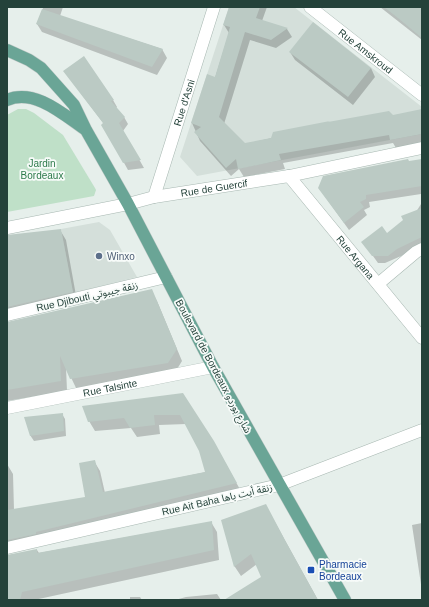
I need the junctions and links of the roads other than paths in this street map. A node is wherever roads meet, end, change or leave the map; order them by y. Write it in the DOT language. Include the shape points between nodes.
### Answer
graph roads {
  1 [pos="214,7"];
  2 [pos="310,7"];
  3 [pos="7,50"];
  4 [pos="422,95"];
  5 [pos="7,100"];
  6 [pos="86,130"];
  7 [pos="422,148"];
  8 [pos="290,176"];
  9 [pos="154,197"];
  10 [pos="128,204"];
  11 [pos="7,228"];
  12 [pos="422,249"];
  13 [pos="166,277"];
  14 [pos="378,284"];
  15 [pos="7,314"];
  16 [pos="422,338"];
  17 [pos="213,367"];
  18 [pos="7,408"];
  19 [pos="422,430"];
  20 [pos="279,485"];
  21 [pos="7,548"];
  22 [pos="345,600"];
  1 -- 9 [label="street, Rue d'Asni"];
  2 -- 4 [label="street, Rue Amskroud"];
  3 -- 6 [label="main road, Boulevard de Bordeaux شارع بوردو" via="41,68 74,105"];
  5 -- 6 [label="main road, Boulevard de Bordeaux شارع بوردو" via="22,97 39,100"];
  6 -- 10 [label="main road, Boulevard de Bordeaux شارع بوردو"];
  7 -- 8 [label="street, Rue de Guercif"];
  8 -- 9 [label="street, Rue de Guercif"];
  8 -- 14 [label="street, Rue Argana"];
  9 -- 10 [label="street, Rue de Guercif"];
  10 -- 11 [label="street, Rue de Guercif"];
  10 -- 13 [label="main road, Boulevard de Bordeaux شارع بوردو"];
  12 -- 14 [label="street"];
  13 -- 15 [label="street, Rue Djibouti زنقة جيبوتي"];
  13 -- 17 [label="main road, Boulevard de Bordeaux شارع بوردو"];
  14 -- 16 [label="street, Rue Argana"];
  17 -- 18 [label="street, Rue Talsinte"];
  17 -- 20 [label="main road, Boulevard de Bordeaux شارع بوردو"];
  19 -- 20 [label="street, Rue Ait Baha زنقة أيت باها"];
  20 -- 21 [label="street, Rue Ait Baha زنقة أيت باها"];
  20 -- 22 [label="main road, Boulevard de Bordeaux شارع بوردو"];
}
